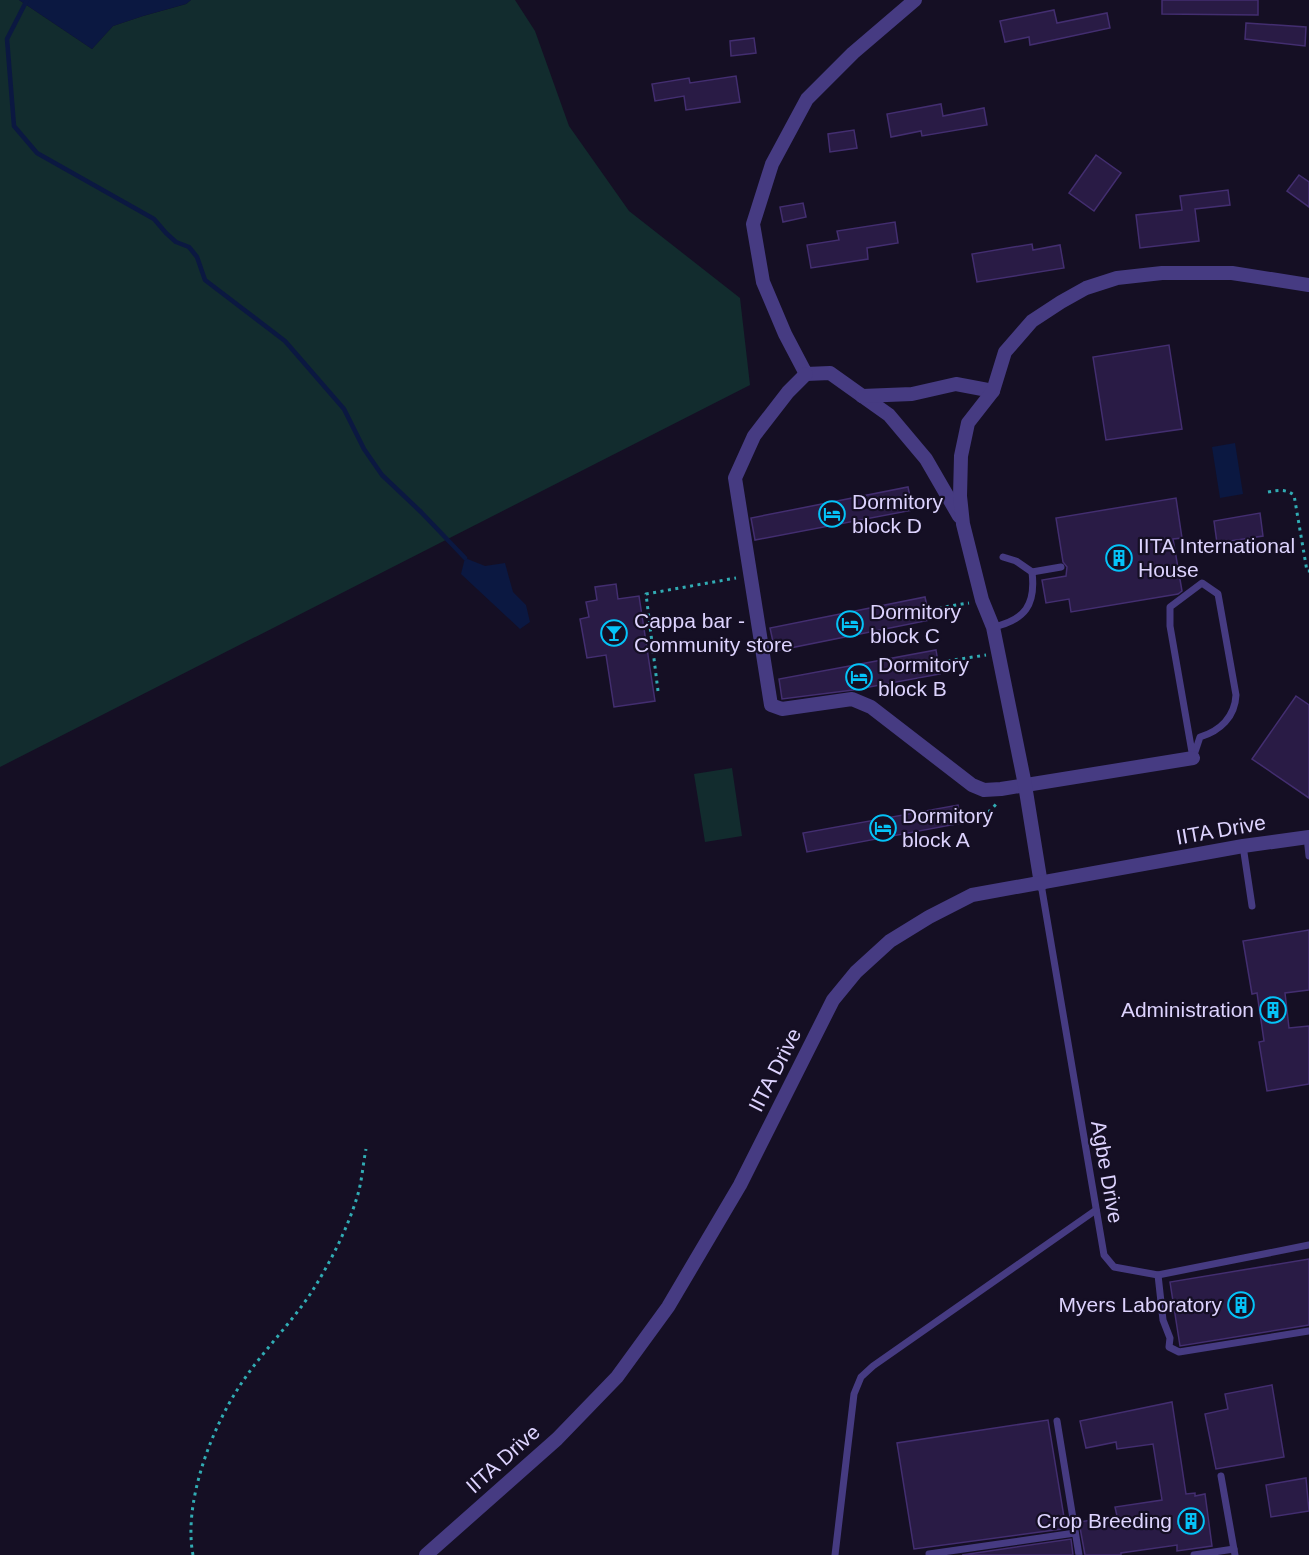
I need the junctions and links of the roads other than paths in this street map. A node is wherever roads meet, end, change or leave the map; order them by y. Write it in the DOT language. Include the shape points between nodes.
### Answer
graph roads {
  1 [pos="915,0"];
  2 [pos="1309,285"];
  3 [pos="806,374"];
  4 [pos="993,391"];
  5 [pos="862,396"];
  6 [pos="963,524"];
  7 [pos="1003,557"];
  8 [pos="1061,567"];
  9 [pos="1032,572"];
  10 [pos="993,627"];
  11 [pos="1193,758"];
  12 [pos="1025,786"];
  13 [pos="1308,837"];
  14 [pos="1243,846"];
  15 [pos="1309,856"];
  16 [pos="1041,884"];
  17 [pos="1252,906"];
  18 [pos="1096,1210"];
  19 [pos="1309,1245"];
  20 [pos="1158,1275"];
  21 [pos="1309,1331"];
  22 [pos="1057,1421"];
  23 [pos="1221,1476"];
  24 [pos="1075,1533"];
  25 [pos="1234,1552"];
  26 [pos="929,1554"];
  27 [pos="426,1555"];
  28 [pos="835,1555"];
  29 [pos="1079,1555"];
  30 [pos="1194,1555"];
  1 -- 3 [label="street" via="807,99 772,164 753,224 763,282"];
  2 -- 4 [label="street" via="1232,273 1162,273 1117,278 1086,288 1032,321 1005,352"];
  3 -- 5 [label="street" via="830,373"];
  3 -- 12 [label="street" via="754,436 735,478 771,705 783,710 852,699 871,707 972,785 984,790"];
  4 -- 5 [label="street" via="956,384 912,394"];
  4 -- 6 [label="street" via="968,423 961,456"];
  5 -- 6 [label="street" via="889,415 926,459"];
  6 -- 10 [label="street" via="982,600"];
  7 -- 9 [label="lane"];
  8 -- 9 [label="lane"];
  9 -- 10 [label="lane" via="1030,605 1023,615"];
  10 -- 12 [label="street"];
  11 -- 11 [label="lane" via="1200,737 1214,733 1236,705 1218,594 1202,583 1170,607"];
  11 -- 12 [label="street"];
  12 -- 16 [label="street"];
  13 -- 14 [label="street, IITA Drive"];
  13 -- 15 [label="lane"];
  14 -- 16 [label="street, IITA Drive"];
  14 -- 17 [label="lane"];
  16 -- 18 [label="lane, Agbe Drive"];
  16 -- 27 [label="street, IITA Drive" via="972,895 890,941 856,972 833,1000 740,1185 668,1307 624,1368 557,1439"];
  18 -- 20 [label="lane, Agbe Drive" via="1104,1255 1114,1267"];
  18 -- 28 [label="lane" via="861,1377 854,1394"];
  19 -- 20 [label="lane, Agbe Drive"];
  20 -- 21 [label="lane" via="1169,1347 1179,1352"];
  22 -- 24 [label="lane"];
  23 -- 25 [label="lane"];
  24 -- 26 [label="lane"];
  24 -- 29 [label="lane"];
  25 -- 30 [label="lane"];
}
